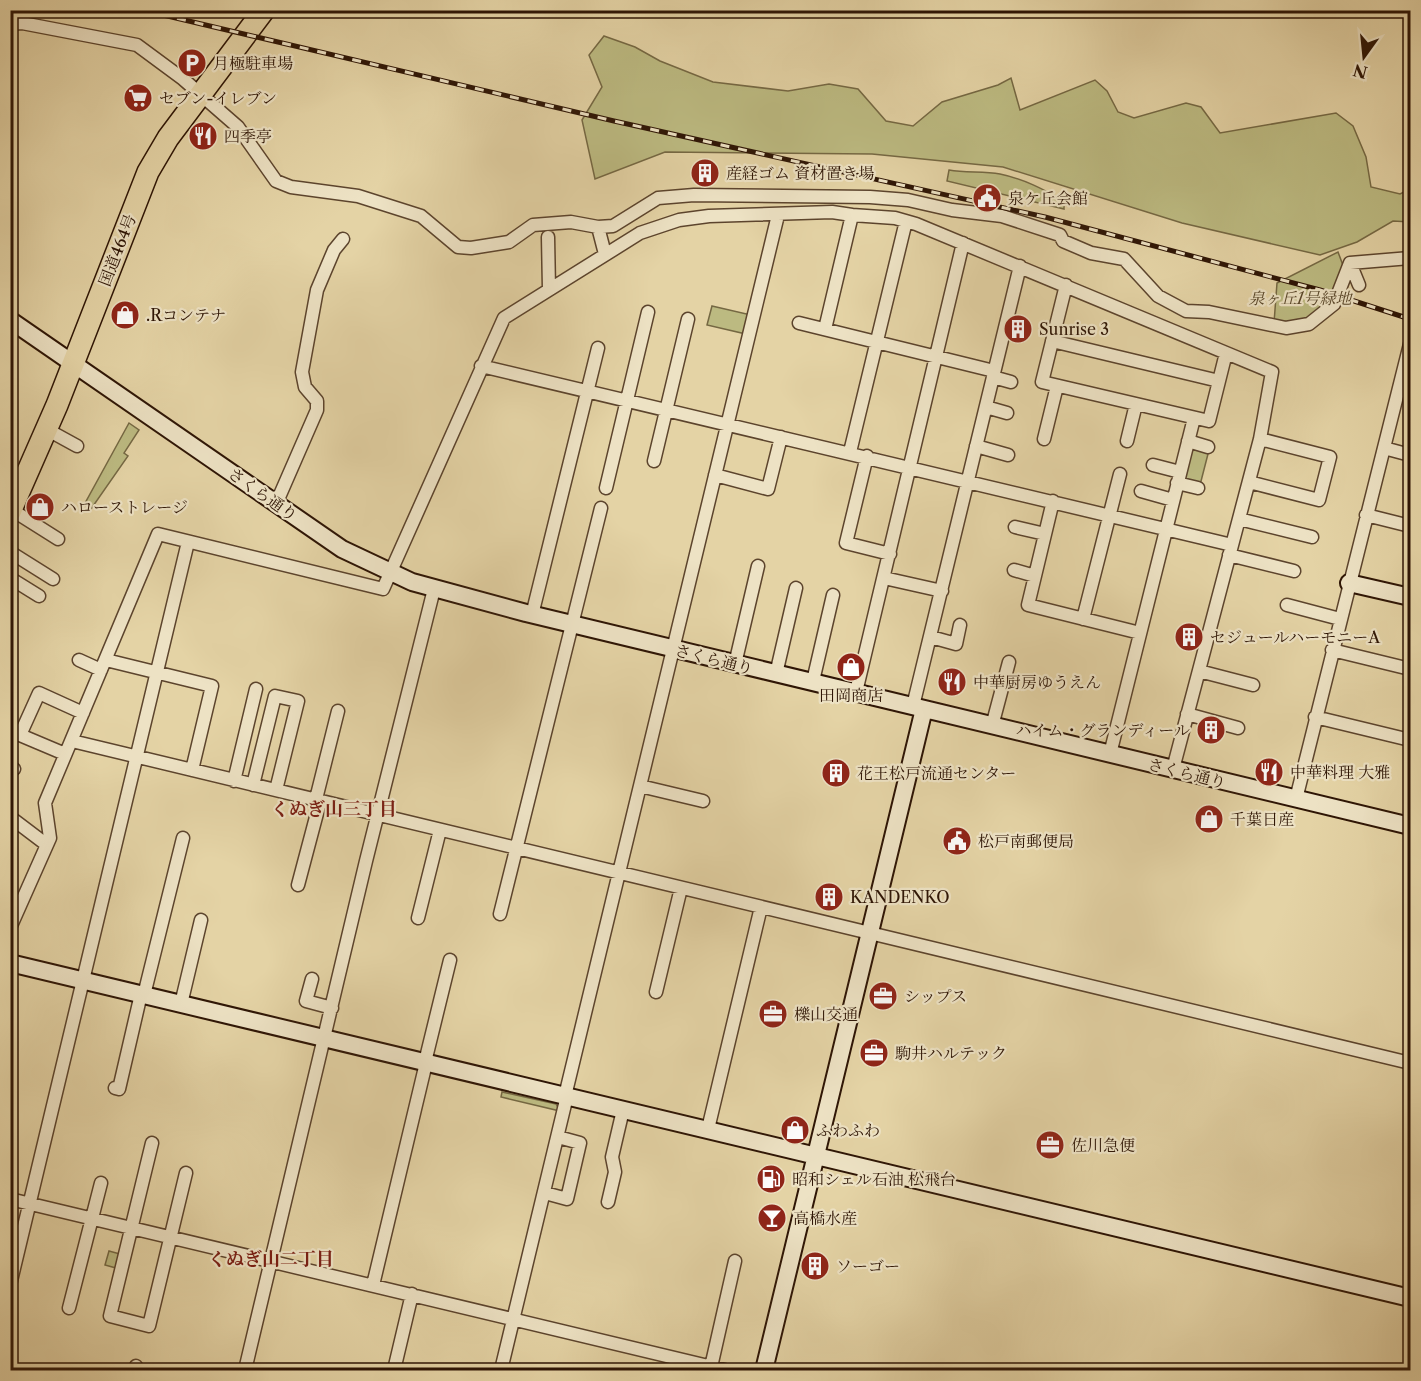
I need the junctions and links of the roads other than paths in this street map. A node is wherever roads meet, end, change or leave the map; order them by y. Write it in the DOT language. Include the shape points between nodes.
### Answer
graph roads {
  1 [pos="264,10"];
  2 [pos="10,24"];
  3 [pos="200,95"];
  4 [pos="852,214"];
  5 [pos="778,215"];
  6 [pos="906,221"];
  7 [pos="598,227"];
  8 [pos="548,237"];
  9 [pos="342,239"];
  10 [pos="963,243"];
  11 [pos="605,254"];
  12 [pos="1410,258"];
  13 [pos="1350,262"];
  14 [pos="1020,266"];
  15 [pos="1066,285"];
  16 [pos="1359,285"];
  17 [pos="549,289"];
  18 [pos="648,312"];
  19 [pos="688,319"];
  20 [pos="10,320"];
  21 [pos="799,323"];
  22 [pos="825,329"];
  23 [pos="1052,341"];
  24 [pos="877,342"];
  25 [pos="1410,344"];
  26 [pos="598,348"];
  27 [pos="1226,352"];
  28 [pos="936,357"];
  29 [pos="73,364"];
  30 [pos="481,366"];
  31 [pos="994,374"];
  32 [pos="1219,381"];
  33 [pos="1011,382"];
  34 [pos="1057,386"];
  35 [pos="587,391"];
  36 [pos="627,401"];
  37 [pos="1136,404"];
  38 [pos="986,407"];
  39 [pos="666,410"];
  40 [pos="1007,413"];
  41 [pos="1194,418"];
  42 [pos="727,424"];
  43 [pos="46,429"];
  44 [pos="781,437"];
  45 [pos="1044,439"];
  46 [pos="1260,440"];
  47 [pos="1127,441"];
  48 [pos="1188,441"];
  49 [pos="77,446"];
  50 [pos="976,446"];
  51 [pos="1208,447"];
  52 [pos="1383,448"];
  53 [pos="850,452"];
  54 [pos="1008,455"];
  55 [pos="1410,455"];
  56 [pos="867,456"];
  57 [pos="654,460"];
  58 [pos="1153,465"];
  59 [pos="909,466"];
  60 [pos="1120,474"];
  61 [pos="715,475"];
  62 [pos="1179,478"];
  63 [pos="968,481"];
  64 [pos="1249,482"];
  65 [pos="606,488"];
  66 [pos="1198,488"];
  67 [pos="1141,491"];
  68 [pos="1173,500"];
  69 [pos="1053,501"];
  70 [pos="276,504"];
  71 [pos="601,508"];
  72 [pos="11,511"];
  73 [pos="1109,515"];
  74 [pos="1366,515"];
  75 [pos="1239,519"];
  76 [pos="1015,526"];
  77 [pos="1410,526"];
  78 [pos="1166,529"];
  79 [pos="54,532"];
  80 [pos="1045,534"];
  81 [pos="1312,537"];
  82 [pos="188,542"];
  83 [pos="1231,550"];
  84 [pos="10,552"];
  85 [pos="890,554"];
  86 [pos="758,566"];
  87 [pos="1014,570"];
  88 [pos="1294,571"];
  89 [pos="389,573"];
  90 [pos="1035,576"];
  91 [pos="10,578"];
  92 [pos="884,578"];
  93 [pos="53,579"];
  94 [pos="1349,583"];
  95 [pos="796,588"];
  96 [pos="434,589"];
  97 [pos="942,591"];
  98 [pos="833,595"];
  99 [pos="39,596"];
  100 [pos="1410,597"];
  101 [pos="1287,605"];
  102 [pos="532,615"];
  103 [pos="1083,619"];
  104 [pos="1340,619"];
  105 [pos="573,624"];
  106 [pos="960,626"];
  107 [pos="1140,633"];
  108 [pos="931,638"];
  109 [pos="673,649"];
  110 [pos="1332,650"];
  111 [pos="79,660"];
  112 [pos="1009,662"];
  113 [pos="735,664"];
  114 [pos="104,665"];
  115 [pos="1410,669"];
  116 [pos="1199,671"];
  117 [pos="157,673"];
  118 [pos="776,674"];
  119 [pos="813,681"];
  120 [pos="1253,685"];
  121 [pos="256,689"];
  122 [pos="856,692"];
  123 [pos="919,708"];
  124 [pos="338,711"];
  125 [pos="83,713"];
  126 [pos="1187,714"];
  127 [pos="1315,717"];
  128 [pos="992,726"];
  129 [pos="1238,728"];
  130 [pos="1410,740"];
  131 [pos="72,741"];
  132 [pos="64,754"];
  133 [pos="1110,754"];
  134 [pos="137,757"];
  135 [pos="1173,769"];
  136 [pos="192,770"];
  137 [pos="234,781"];
  138 [pos="253,784"];
  139 [pos="640,786"];
  140 [pos="276,790"];
  141 [pos="1296,799"];
  142 [pos="318,800"];
  143 [pos="703,801"];
  144 [pos="377,815"];
  145 [pos="10,817"];
  146 [pos="1410,826"];
  147 [pos="440,830"];
  148 [pos="183,838"];
  149 [pos="47,845"];
  150 [pos="517,848"];
  151 [pos="620,873"];
  152 [pos="298,885"];
  153 [pos="681,888"];
  154 [pos="760,907"];
  155 [pos="500,914"];
  156 [pos="418,918"];
  157 [pos="201,920"];
  158 [pos="10,928"];
  159 [pos="870,933"];
  160 [pos="450,960"];
  161 [pos="10,963"];
  162 [pos="312,979"];
  163 [pos="83,981"];
  164 [pos="656,992"];
  165 [pos="142,994"];
  166 [pos="181,1004"];
  167 [pos="332,1008"];
  168 [pos="325,1038"];
  169 [pos="426,1062"];
  170 [pos="1410,1063"];
  171 [pos="116,1088"];
  172 [pos="566,1096"];
  173 [pos="623,1110"];
  174 [pos="708,1129"];
  175 [pos="558,1137"];
  176 [pos="152,1143"];
  177 [pos="816,1156"];
  178 [pos="186,1173"];
  179 [pos="100,1183"];
  180 [pos="545,1193"];
  181 [pos="10,1199"];
  182 [pos="608,1202"];
  183 [pos="30,1203"];
  184 [pos="91,1218"];
  185 [pos="130,1228"];
  186 [pos="170,1238"];
  187 [pos="735,1261"];
  188 [pos="271,1262"];
  189 [pos="10,1285"];
  190 [pos="373,1285"];
  191 [pos="412,1294"];
  192 [pos="1410,1298"];
  193 [pos="69,1308"];
  194 [pos="514,1319"];
  195 [pos="711,1367"];
  196 [pos="246,1371"];
  197 [pos="394,1371"];
  198 [pos="501,1371"];
  199 [pos="725,1371"];
  200 [pos="764,1371"];
  1 -- 3 [label="highway, 国道464号"];
  2 -- 3 [label="street" via="137,45"];
  3 -- 7 [label="street" via="238,127 282,185 358,196 422,216 458,247 509,242 533,225 572,222"];
  3 -- 29 [label="highway, 国道464号" via="168,138 141,187"];
  4 -- 5 [label="street"];
  4 -- 6 [label="street"];
  4 -- 22 [label="street"];
  5 -- 11 [label="street" via="680,220 640,233"];
  5 -- 42 [label="street"];
  6 -- 10 [label="street"];
  6 -- 24 [label="street"];
  7 -- 11 [label="street"];
  7 -- 13 [label="street" via="613,226 658,198 694,195 908,200 1030,224 1091,253 1124,259 1158,296 1186,311 1286,328 1309,324 1334,304"];
  8 -- 17 [label="street"];
  9 -- 70 [label="street" via="317,290 302,372 302,382 317,401 317,410"];
  10 -- 14 [label="street"];
  10 -- 28 [label="street"];
  11 -- 17 [label="street"];
  12 -- 13 [label="street"];
  13 -- 16 [label="street"];
  14 -- 15 [label="street"];
  14 -- 31 [label="street"];
  15 -- 23 [label="street"];
  15 -- 27 [label="street"];
  17 -- 30 [label="street" via="504,318"];
  18 -- 36 [label="street"];
  19 -- 39 [label="street"];
  20 -- 29 [label="street, さくら通り"];
  21 -- 22 [label="street"];
  22 -- 24 [label="street"];
  23 -- 32 [label="street"];
  23 -- 34 [label="street" via="1042,382"];
  24 -- 28 [label="street"];
  24 -- 53 [label="street"];
  25 -- 52 [label="street"];
  26 -- 35 [label="street"];
  27 -- 32 [label="street"];
  27 -- 46 [label="street" via="1272,372"];
  28 -- 31 [label="street"];
  28 -- 59 [label="street"];
  29 -- 43 [label="highway, 国道464号"];
  29 -- 70 [label="street, さくら通り"];
  30 -- 35 [label="street"];
  30 -- 89 [label="street"];
  31 -- 33 [label="street"];
  31 -- 38 [label="street"];
  32 -- 41 [label="street" via="1209,421"];
  34 -- 37 [label="street"];
  34 -- 45 [label="street"];
  35 -- 36 [label="street"];
  35 -- 102 [label="street"];
  36 -- 39 [label="street"];
  36 -- 65 [label="street"];
  37 -- 41 [label="street"];
  37 -- 47 [label="street"];
  38 -- 40 [label="street"];
  38 -- 50 [label="street"];
  39 -- 42 [label="street"];
  39 -- 57 [label="street"];
  41 -- 48 [label="street"];
  42 -- 44 [label="street"];
  42 -- 61 [label="street"];
  43 -- 49 [label="street"];
  43 -- 72 [label="highway, 国道464号"];
  44 -- 53 [label="street"];
  44 -- 61 [label="street" via="768,489"];
  46 -- 64 [label="street"];
  46 -- 64 [label="street" via="1330,457 1319,500"];
  48 -- 51 [label="street"];
  48 -- 62 [label="street"];
  50 -- 54 [label="street"];
  50 -- 63 [label="street"];
  52 -- 55 [label="street"];
  52 -- 74 [label="street"];
  53 -- 56 [label="street"];
  56 -- 59 [label="street"];
  56 -- 85 [label="street" via="846,543"];
  58 -- 62 [label="street"];
  59 -- 63 [label="street"];
  59 -- 85 [label="street"];
  60 -- 73 [label="street"];
  61 -- 109 [label="street"];
  62 -- 66 [label="street"];
  62 -- 68 [label="street"];
  63 -- 69 [label="street"];
  63 -- 97 [label="street"];
  64 -- 75 [label="street"];
  67 -- 68 [label="street"];
  68 -- 78 [label="street"];
  69 -- 73 [label="street"];
  69 -- 80 [label="street"];
  70 -- 89 [label="street, さくら通り" via="342,549"];
  71 -- 105 [label="street"];
  72 -- 79 [label="street"];
  73 -- 78 [label="street"];
  73 -- 103 [label="street"];
  74 -- 77 [label="street"];
  74 -- 94 [label="street"];
  75 -- 81 [label="street"];
  75 -- 83 [label="street"];
  76 -- 80 [label="street"];
  78 -- 83 [label="street"];
  78 -- 107 [label="street"];
  80 -- 90 [label="street"];
  82 -- 89 [label="street" via="383,589"];
  82 -- 114 [label="street" via="158,534"];
  82 -- 117 [label="street"];
  83 -- 88 [label="street"];
  83 -- 116 [label="street"];
  84 -- 93 [label="street"];
  85 -- 92 [label="street"];
  86 -- 113 [label="street"];
  87 -- 90 [label="street"];
  89 -- 96 [label="street, さくら通り"];
  90 -- 103 [label="street" via="1028,605"];
  91 -- 99 [label="street"];
  92 -- 97 [label="street"];
  92 -- 122 [label="street"];
  94 -- 100 [label="street"];
  94 -- 104 [label="street"];
  95 -- 118 [label="street"];
  96 -- 102 [label="street, さくら通り"];
  96 -- 144 [label="street"];
  97 -- 108 [label="street"];
  98 -- 119 [label="street"];
  101 -- 104 [label="street"];
  102 -- 105 [label="street, さくら通り"];
  103 -- 107 [label="street"];
  104 -- 110 [label="street"];
  105 -- 109 [label="street, さくら通り"];
  105 -- 150 [label="street"];
  106 -- 108 [label="street" via="956,644"];
  107 -- 133 [label="street"];
  108 -- 123 [label="street"];
  109 -- 113 [label="street, さくら通り"];
  109 -- 139 [label="street"];
  110 -- 115 [label="street"];
  110 -- 127 [label="street"];
  111 -- 114 [label="street"];
  112 -- 128 [label="street"];
  113 -- 118 [label="street, さくら通り"];
  114 -- 117 [label="street"];
  114 -- 125 [label="street"];
  116 -- 120 [label="street"];
  116 -- 126 [label="street"];
  117 -- 134 [label="street"];
  117 -- 136 [label="street" via="212,686"];
  118 -- 119 [label="street, さくら通り"];
  119 -- 122 [label="street, さくら通り"];
  121 -- 137 [label="street"];
  122 -- 123 [label="street, さくら通り"];
  123 -- 128 [label="street, さくら通り"];
  123 -- 159 [label="street"];
  124 -- 142 [label="street"];
  125 -- 131 [label="street"];
  125 -- 132 [label="street" via="39,693 20,735"];
  126 -- 129 [label="street"];
  126 -- 135 [label="street"];
  127 -- 130 [label="street"];
  127 -- 141 [label="street"];
  128 -- 133 [label="street, さくら通り"];
  131 -- 132 [label="street"];
  131 -- 134 [label="street"];
  132 -- 149 [label="street" via="45,802 50,838"];
  133 -- 135 [label="street, さくら通り"];
  134 -- 136 [label="street"];
  134 -- 163 [label="street"];
  135 -- 141 [label="street, さくら通り"];
  136 -- 137 [label="street"];
  137 -- 138 [label="street"];
  138 -- 140 [label="street"];
  138 -- 140 [label="street" via="275,696 298,701"];
  139 -- 143 [label="street"];
  139 -- 151 [label="street"];
  140 -- 142 [label="street"];
  141 -- 146 [label="street, さくら通り"];
  142 -- 144 [label="street"];
  142 -- 152 [label="street"];
  144 -- 147 [label="street"];
  144 -- 167 [label="street"];
  145 -- 149 [label="street"];
  147 -- 150 [label="street"];
  147 -- 156 [label="street"];
  148 -- 165 [label="street"];
  149 -- 158 [label="street"];
  150 -- 151 [label="street"];
  150 -- 155 [label="street"];
  151 -- 153 [label="street"];
  151 -- 172 [label="street"];
  153 -- 154 [label="street"];
  153 -- 164 [label="street"];
  154 -- 159 [label="street"];
  154 -- 174 [label="street"];
  157 -- 166 [label="street"];
  159 -- 170 [label="street"];
  159 -- 177 [label="street"];
  160 -- 169 [label="street"];
  161 -- 163 [label="street"];
  162 -- 167 [label="street" via="306,1001"];
  163 -- 165 [label="street"];
  163 -- 183 [label="street"];
  165 -- 166 [label="street"];
  165 -- 171 [label="street" via="119,1089"];
  166 -- 168 [label="street"];
  167 -- 168 [label="street"];
  168 -- 169 [label="street"];
  168 -- 188 [label="street"];
  169 -- 172 [label="street"];
  169 -- 190 [label="street"];
  172 -- 173 [label="street"];
  172 -- 175 [label="street"];
  173 -- 174 [label="street"];
  173 -- 182 [label="street" via="612,1156 615,1172"];
  174 -- 177 [label="street"];
  175 -- 180 [label="street"];
  175 -- 180 [label="street" via="580,1143 578,1154 567,1199"];
  176 -- 185 [label="street"];
  177 -- 192 [label="street"];
  177 -- 200 [label="street"];
  178 -- 186 [label="street"];
  179 -- 184 [label="street"];
  180 -- 194 [label="street"];
  181 -- 183 [label="street"];
  183 -- 184 [label="street"];
  183 -- 189 [label="street"];
  184 -- 185 [label="street"];
  184 -- 193 [label="street"];
  185 -- 186 [label="street"];
  185 -- 186 [label="street" via="110,1316 148,1326"];
  186 -- 188 [label="street"];
  187 -- 195 [label="street"];
  188 -- 190 [label="street"];
  188 -- 196 [label="street"];
  190 -- 191 [label="street"];
  191 -- 194 [label="street"];
  191 -- 197 [label="street"];
  194 -- 195 [label="street"];
  194 -- 198 [label="street"];
  195 -- 199 [label="street"];
}
